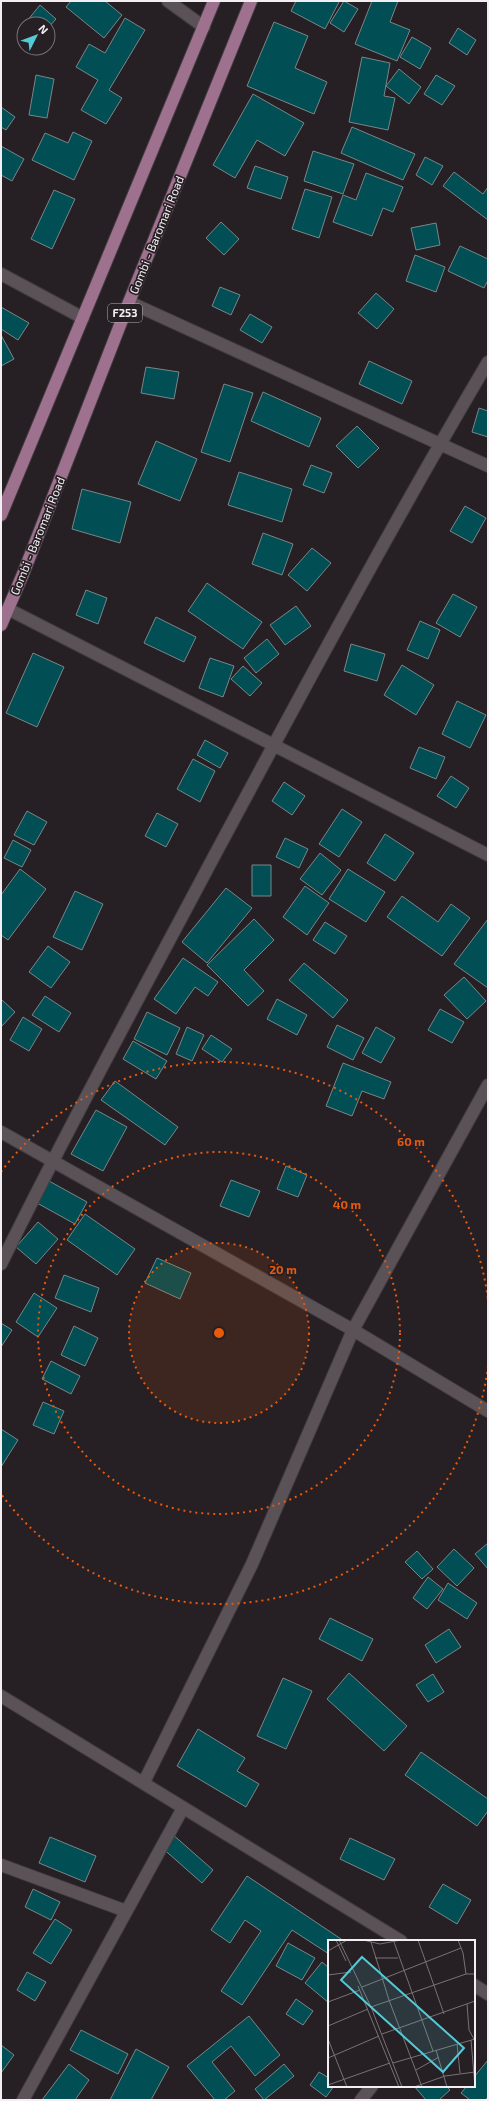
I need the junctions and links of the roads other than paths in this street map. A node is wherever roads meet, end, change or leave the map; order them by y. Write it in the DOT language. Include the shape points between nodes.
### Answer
graph roads {
  1 [pos="168,1"];
  2 [pos="214,1"];
  3 [pos="251,1"];
  4 [pos="204,27"];
  5 [pos="1,274"];
  6 [pos="129,302"];
  7 [pos="83,318"];
  8 [pos="488,362"];
  9 [pos="439,444"];
  10 [pos="488,466"];
  11 [pos="1,515"];
  12 [pos="8,609"];
  13 [pos="1,625"];
  14 [pos="274,744"];
  15 [pos="488,855"];
  16 [pos="488,1085"];
  17 [pos="1,1132"];
  18 [pos="52,1160"];
  19 [pos="1,1264"];
  20 [pos="353,1330"];
  21 [pos="488,1411"];
  22 [pos="1,1696"];
  23 [pos="144,1782"];
  24 [pos="183,1808"];
  25 [pos="1,1865"];
  26 [pos="126,1911"];
  27 [pos="399,1940"];
  28 [pos="475,1986"];
  29 [pos="488,1994"];
  30 [pos="371,2087"];
  31 [pos="23,2100"];
  32 [pos="361,2100"];
  1 -- 4 [label="street"];
  2 -- 4 [label="main road"];
  3 -- 6 [label="main road, Gombi - Baromari Road / F253"];
  4 -- 7 [label="main road"];
  5 -- 7 [label="street"];
  6 -- 9 [label="street"];
  6 -- 12 [label="main road, Gombi - Baromari Road / F253"];
  7 -- 11 [label="main road"];
  8 -- 9 [label="street"];
  9 -- 10 [label="street"];
  9 -- 14 [label="street"];
  12 -- 13 [label="main road, Gombi - Baromari Road / F253"];
  12 -- 14 [label="street"];
  14 -- 15 [label="street"];
  14 -- 18 [label="street"];
  16 -- 20 [label="street"];
  17 -- 18 [label="street"];
  18 -- 19 [label="street"];
  18 -- 20 [label="street"];
  20 -- 21 [label="street"];
  20 -- 23 [label="street" via="252,1564"];
  22 -- 23 [label="street"];
  23 -- 24 [label="street"];
  24 -- 26 [label="street"];
  24 -- 27 [label="street"];
  25 -- 26 [label="street"];
  26 -- 31 [label="street"];
  28 -- 29 [label="street"];
  30 -- 32 [label="street"];
}
